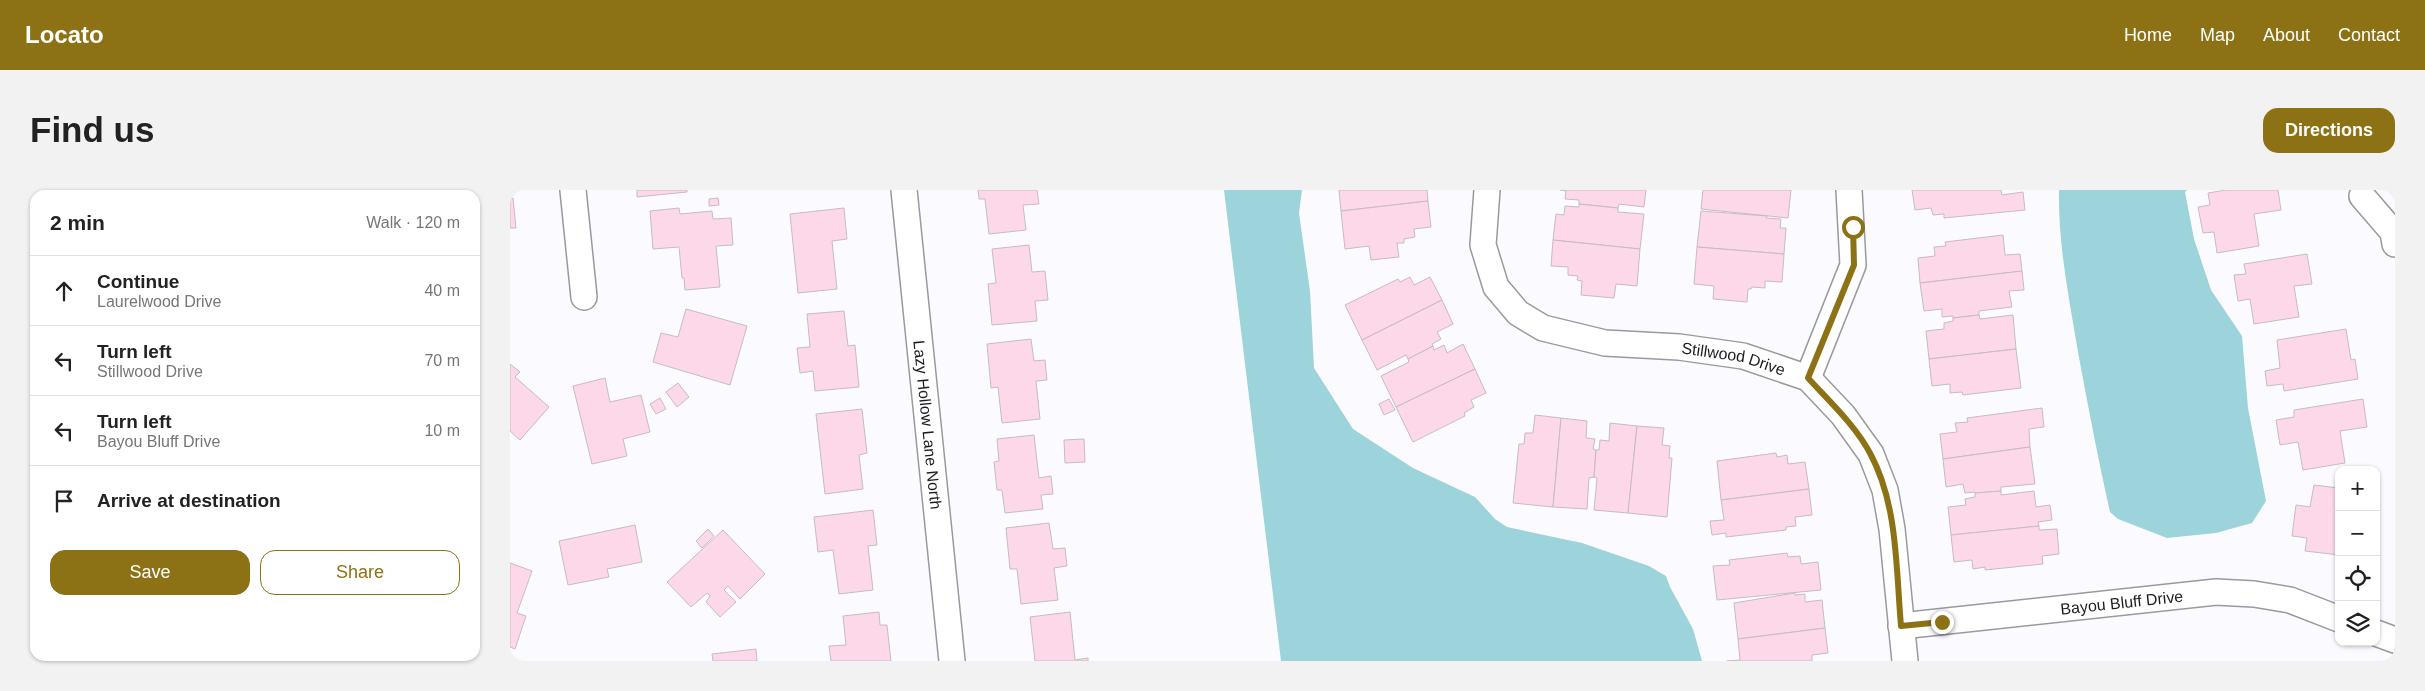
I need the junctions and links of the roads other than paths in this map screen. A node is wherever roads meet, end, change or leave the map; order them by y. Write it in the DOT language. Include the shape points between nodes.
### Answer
graph roads {
  1 [pos="573,190"];
  2 [pos="904,190"];
  3 [pos="1487,190"];
  4 [pos="1849,190"];
  5 [pos="2362,196"];
  6 [pos="2395,244"];
  7 [pos="584,297"];
  8 [pos="1808,378"];
  9 [pos="2335,617"];
  10 [pos="1901,626"];
  11 [pos="2380,634"];
  12 [pos="2395,640"];
  13 [pos="952,661"];
  14 [pos="1905,661"];
  1 -- 7 [label="street"];
  2 -- 13 [label="street, Lazy Hollow Lane North"];
  3 -- 8 [label="street, Stillwood Drive" via="1483,245 1496,287 1518,313 1543,328 1605,343 1678,347 1743,356"];
  4 -- 8 [label="street" via="1854,265"];
  5 -- 6 [label="street" via="2393,232"];
  8 -- 10 [label="street, Stillwood Drive" via="1843,415 1871,454 1885,490"];
  9 -- 10 [label="street, Bayou Bluff Drive" via="2290,600 2216,592"];
  10 -- 14 [label="street, Stillwood Drive"];
  11 -- 12 [label="street"];
}
